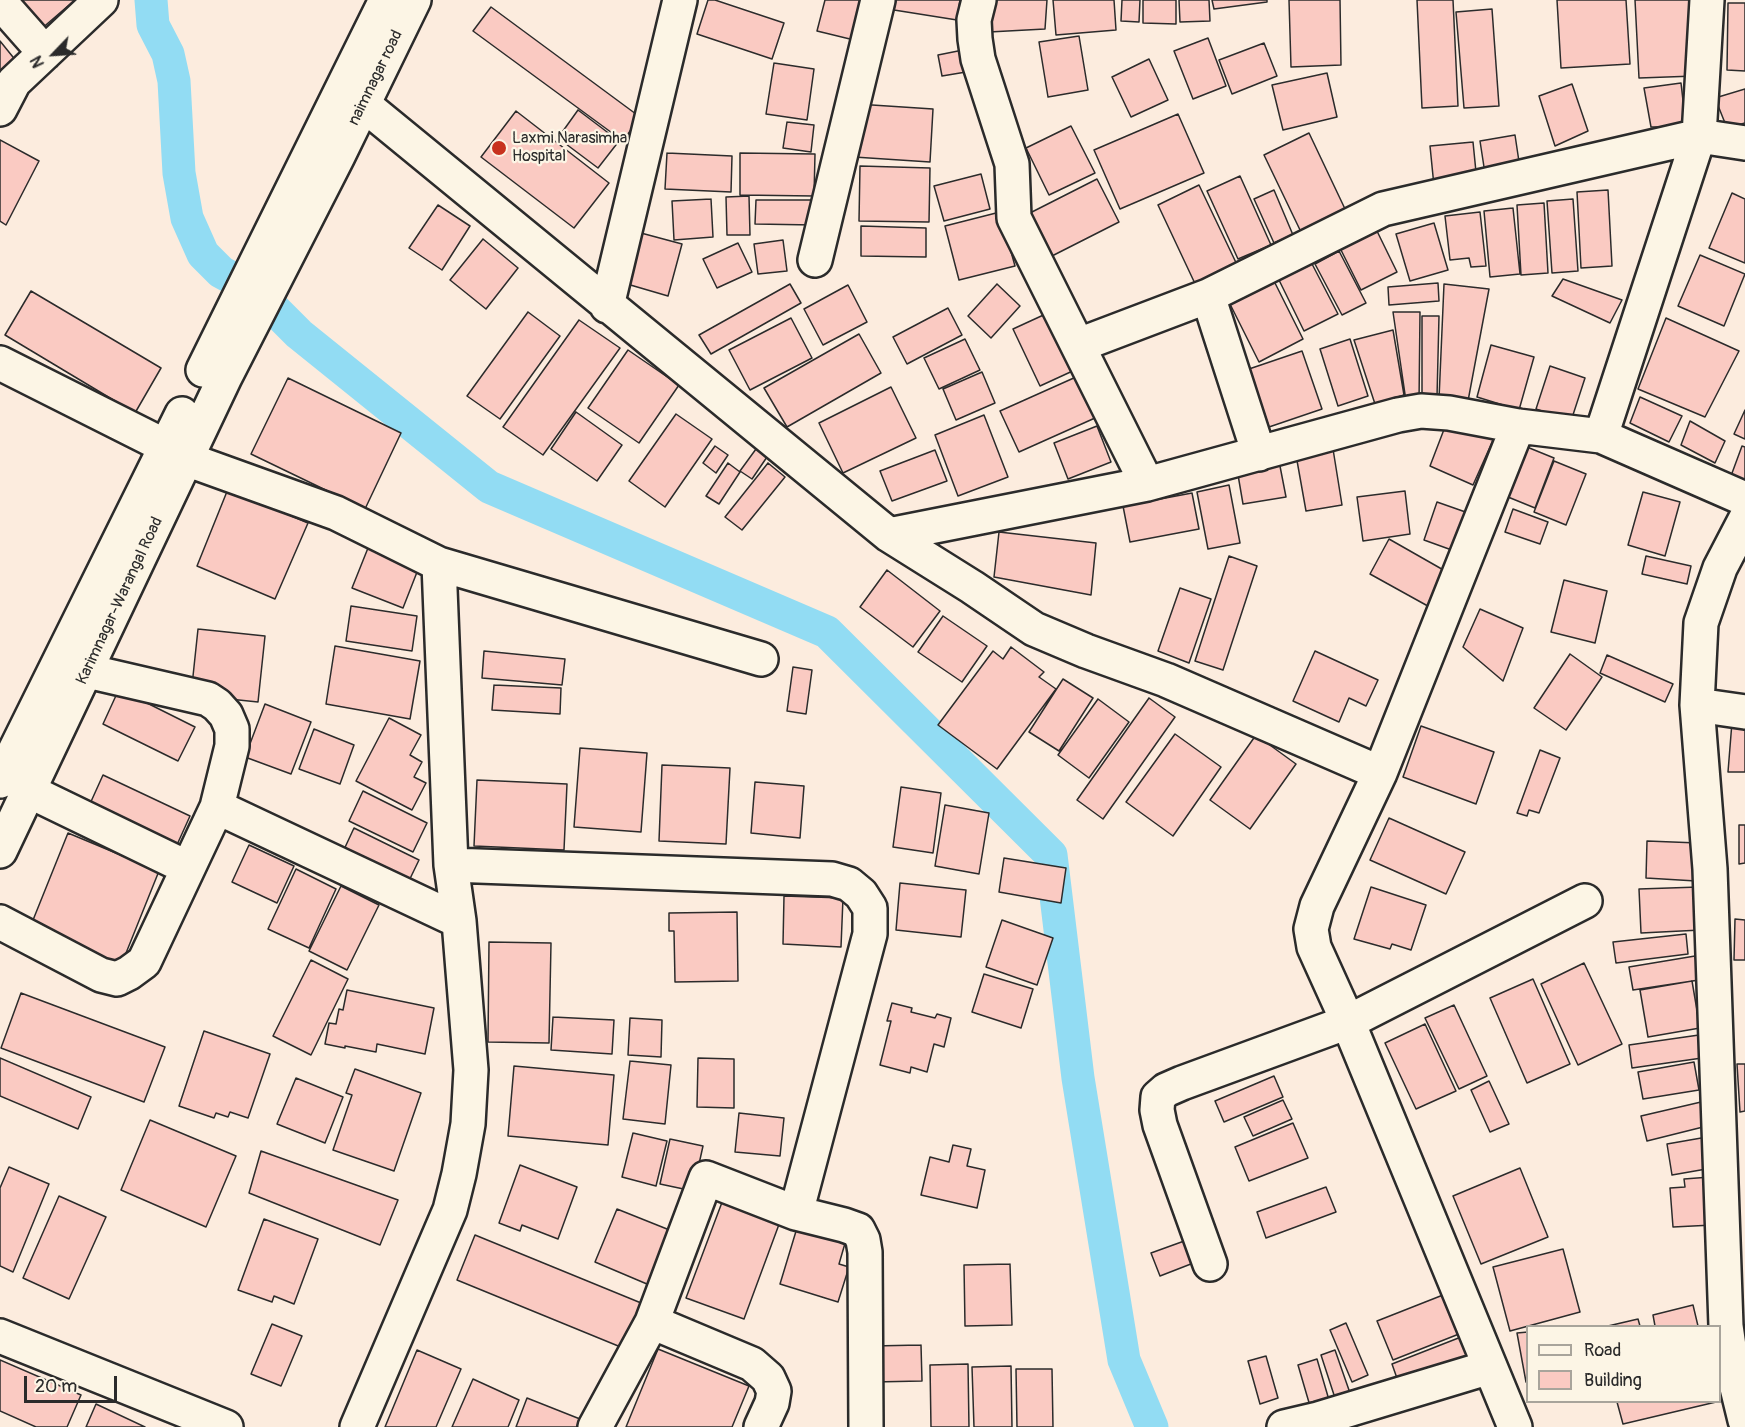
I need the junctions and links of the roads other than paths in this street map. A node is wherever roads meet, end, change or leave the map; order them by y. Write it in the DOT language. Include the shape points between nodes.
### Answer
graph roads {
  1 [pos="101,0"];
  2 [pos="386,0"];
  3 [pos="414,0"];
  4 [pos="680,0"];
  5 [pos="878,0"];
  6 [pos="979,0"];
  7 [pos="1707,0"];
  8 [pos="0,2"];
  9 [pos="45,53"];
  10 [pos="363,104"];
  11 [pos="0,109"];
  12 [pos="1699,136"];
  13 [pos="1745,143"];
  14 [pos="327,150"];
  15 [pos="815,260"];
  16 [pos="1208,296"];
  17 [pos="607,306"];
  18 [pos="1079,345"];
  19 [pos="0,363"];
  20 [pos="1518,426"];
  21 [pos="1601,436"];
  22 [pos="177,453"];
  23 [pos="1259,454"];
  24 [pos="1148,484"];
  25 [pos="1745,499"];
  26 [pos="1745,520"];
  27 [pos="888,536"];
  28 [pos="439,564"];
  29 [pos="761,659"];
  30 [pos="87,671"];
  31 [pos="1697,705"];
  32 [pos="1745,712"];
  33 [pos="1380,773"];
  34 [pos="15,786"];
  35 [pos="217,807"];
  36 [pos="0,851"];
  37 [pos="451,864"];
  38 [pos="188,868"];
  39 [pos="1585,901"];
  40 [pos="459,921"];
  41 [pos="0,922"];
  42 [pos="1348,1022"];
  43 [pos="796,1213"];
  44 [pos="1210,1264"];
  45 [pos="1734,1265"];
  46 [pos="651,1322"];
  47 [pos="0,1336"];
  48 [pos="1490,1366"];
  49 [pos="1745,1420"];
  50 [pos="1320,1423"];
  51 [pos="226,1427"];
  52 [pos="357,1427"];
  53 [pos="595,1427"];
  54 [pos="761,1427"];
  55 [pos="866,1427"];
  56 [pos="1284,1427"];
  57 [pos="1515,1427"];
  1 -- 9 [label="main road"];
  2 -- 14 [label="main road"];
  3 -- 10 [label="main road, naimnagar road"];
  4 -- 17 [label="main road"];
  5 -- 15 [label="main road"];
  6 -- 18 [label="main road" via="974,21 978,59 1012,164 1014,218"];
  7 -- 12 [label="main road"];
  8 -- 9 [label="main road"];
  9 -- 11 [label="main road" via="14,82"];
  10 -- 14 [label="main road, naimnagar road"];
  10 -- 17 [label="main road"];
  12 -- 13 [label="main road"];
  12 -- 16 [label="main road" via="1383,209"];
  12 -- 21 [label="main road"];
  14 -- 22 [label="main road, Karimnagar-Warangal Road"];
  16 -- 18 [label="main road"];
  16 -- 23 [label="main road"];
  17 -- 27 [label="main road"];
  18 -- 24 [label="main road"];
  19 -- 22 [label="main road"];
  20 -- 21 [label="main road"];
  20 -- 23 [label="main road" via="1421,411"];
  20 -- 33 [label="main road"];
  21 -- 25 [label="main road"];
  22 -- 28 [label="main road" via="336,513"];
  22 -- 30 [label="main road, Karimnagar-Warangal Road"];
  22 -- 34 [label="main road, Karimnagar-Warangal Road"];
  23 -- 24 [label="main road"];
  24 -- 27 [label="main road"];
  26 -- 31 [label="main road" via="1720,568 1701,623"];
  27 -- 33 [label="main road" via="1034,629 1167,680"];
  28 -- 29 [label="main road"];
  28 -- 37 [label="main road"];
  30 -- 34 [label="main road, Karimnagar-Warangal Road"];
  30 -- 35 [label="main road" via="208,699 217,705 232,729 232,746"];
  31 -- 32 [label="main road"];
  31 -- 45 [label="main road" via="1710,869 1720,1120"];
  33 -- 42 [label="main road" via="1317,906 1311,929 1314,947"];
  34 -- 36 [label="main road, Karimnagar-Warangal Road"];
  34 -- 38 [label="main road"];
  35 -- 38 [label="main road"];
  35 -- 40 [label="main road"];
  37 -- 40 [label="main road"];
  37 -- 43 [label="main road" via="832,879 849,884 861,894 870,908 870,934"];
  38 -- 41 [label="main road" via="144,962 117,978 101,975"];
  39 -- 42 [label="main road"];
  40 -- 52 [label="main road" via="471,1070 468,1125 459,1174 450,1210"];
  42 -- 44 [label="main road" via="1182,1083 1158,1097 1160,1125"];
  42 -- 48 [label="main road"];
  43 -- 46 [label="main road" via="706,1178"];
  43 -- 55 [label="main road" via="844,1224 858,1230 863,1240"];
  45 -- 49 [label="main road" via="1726,1326"];
  46 -- 53 [label="main road"];
  46 -- 54 [label="main road" via="752,1364 768,1378 774,1391"];
  47 -- 51 [label="main road"];
  48 -- 50 [label="main road"];
  48 -- 57 [label="main road"];
  50 -- 56 [label="main road"];
}
